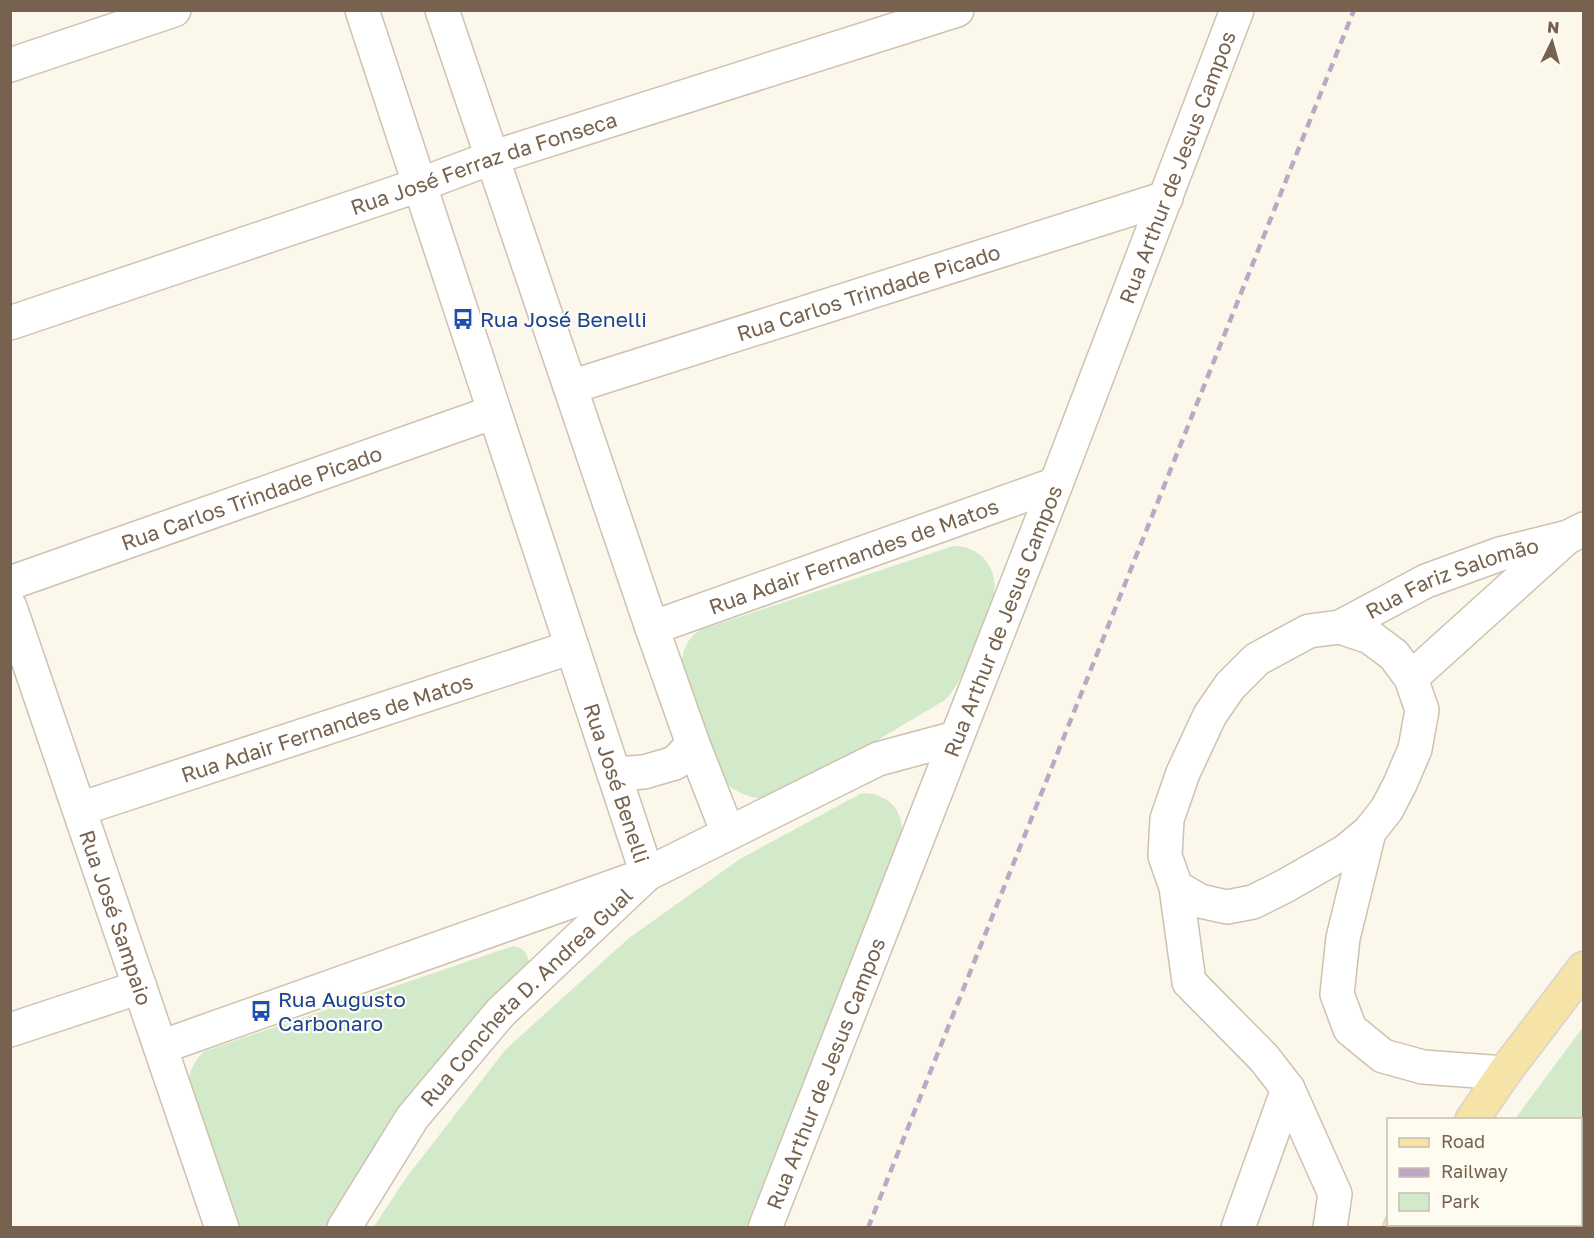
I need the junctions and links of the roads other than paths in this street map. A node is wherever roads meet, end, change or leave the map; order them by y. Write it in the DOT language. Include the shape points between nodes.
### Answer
graph roads {
  1 [pos="174,10"];
  2 [pos="362,10"];
  3 [pos="442,10"];
  4 [pos="957,10"];
  5 [pos="1237,10"];
  6 [pos="10,65"];
  7 [pos="491,158"];
  8 [pos="419,184"];
  9 [pos="1166,198"];
  10 [pos="10,323"];
  11 [pos="571,387"];
  12 [pos="494,412"];
  13 [pos="1056,484"];
  14 [pos="1576,533"];
  15 [pos="10,583"];
  16 [pos="10,608"];
  17 [pos="1340,627"];
  18 [pos="652,628"];
  19 [pos="572,647"];
  20 [pos="1411,678"];
  21 [pos="956,738"];
  22 [pos="693,744"];
  23 [pos="614,774"];
  24 [pos="80,809"];
  25 [pos="1370,832"];
  26 [pos="729,834"];
  27 [pos="647,874"];
  28 [pos="1176,886"];
  29 [pos="1584,968"];
  30 [pos="140,987"];
  31 [pos="10,1030"];
  32 [pos="161,1047"];
  33 [pos="1504,1072"];
  34 [pos="1288,1089"];
  35 [pos="1473,1118"];
  36 [pos="222,1227"];
  37 [pos="344,1227"];
  38 [pos="765,1227"];
  39 [pos="1238,1227"];
  40 [pos="1330,1227"];
  1 -- 6 [label="street"];
  2 -- 8 [label="street, Rua José Benelli"];
  3 -- 7 [label="street"];
  4 -- 7 [label="street, Rua José Ferraz da Fonseca"];
  5 -- 9 [label="street, Rua Arthur de Jesus Campos"];
  7 -- 8 [label="street, Rua José Ferraz da Fonseca"];
  7 -- 11 [label="street"];
  8 -- 10 [label="street, Rua José Ferraz da Fonseca"];
  8 -- 12 [label="street, Rua José Benelli"];
  9 -- 11 [label="street, Rua Carlos Trindade Picado"];
  9 -- 13 [label="street, Rua Arthur de Jesus Campos"];
  11 -- 18 [label="street"];
  12 -- 15 [label="street, Rua Carlos Trindade Picado"];
  12 -- 19 [label="street, Rua José Benelli"];
  13 -- 18 [label="street, Rua Adair Fernandes de Matos"];
  13 -- 21 [label="street, Rua Arthur de Jesus Campos"];
  14 -- 17 [label="street, Rua Fariz Salomão" via="1500,554 1426,581"];
  14 -- 20 [label="street, Rua Fariz Salomão"];
  16 -- 24 [label="street, Rua José Sampaio"];
  17 -- 20 [label="street" via="1370,638 1386,649"];
  17 -- 28 [label="street" via="1309,631 1257,659 1230,686 1210,715 1167,819 1165,856"];
  18 -- 22 [label="street"];
  19 -- 23 [label="street, Rua José Benelli"];
  19 -- 24 [label="street, Rua Adair Fernandes de Matos"];
  20 -- 25 [label="street" via="1422,710 1415,749 1391,800"];
  21 -- 26 [label="street, Rua Concheta D. Andrea Gual" via="878,759"];
  21 -- 38 [label="street, Rua Arthur de Jesus Campos"];
  22 -- 23 [label="street" via="675,763 644,772"];
  22 -- 26 [label="street"];
  23 -- 27 [label="street, Rua José Benelli"];
  24 -- 30 [label="street, Rua José Sampaio"];
  25 -- 28 [label="street" via="1346,851 1252,902 1227,907 1200,901"];
  25 -- 33 [label="street" via="1342,938 1337,994 1350,1029 1383,1056 1424,1066"];
  26 -- 27 [label="street, Rua Concheta D. Andrea Gual"];
  27 -- 32 [label="street"];
  27 -- 37 [label="street, Rua Concheta D. Andrea Gual" via="500,1013 412,1118"];
  28 -- 34 [label="street" via="1189,982 1264,1058"];
  29 -- 33 [label="main road"];
  30 -- 31 [label="street"];
  30 -- 32 [label="street, Rua José Sampaio"];
  32 -- 36 [label="street, Rua José Sampaio"];
  33 -- 35 [label="main road"];
  34 -- 39 [label="street"];
  34 -- 40 [label="street" via="1335,1194"];
}
